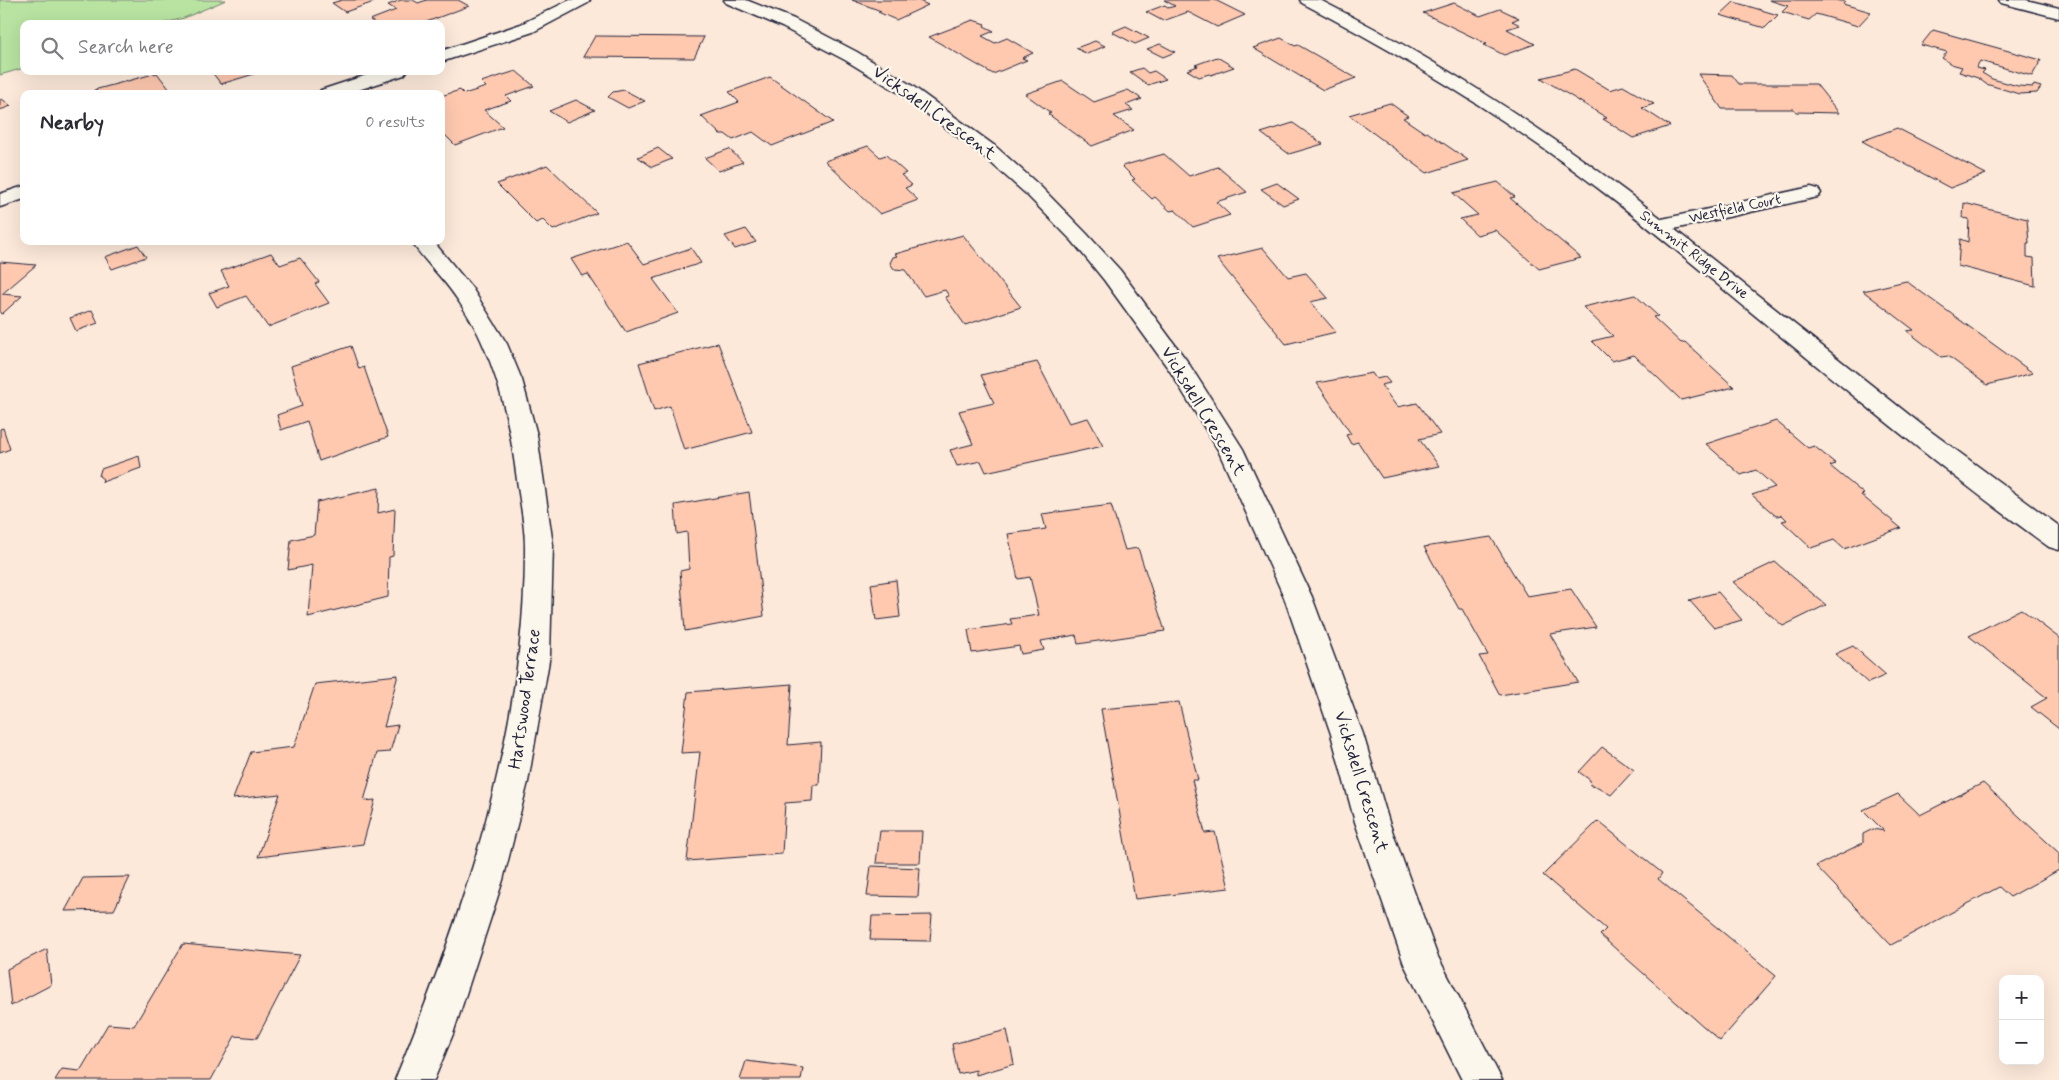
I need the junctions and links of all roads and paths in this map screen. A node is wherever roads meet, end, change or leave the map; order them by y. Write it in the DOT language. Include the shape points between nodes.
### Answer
graph roads {
  1 [pos="582,0"];
  2 [pos="732,0"];
  3 [pos="1308,0"];
  4 [pos="2007,0"];
  5 [pos="2059,13"];
  6 [pos="445,56"];
  7 [pos="386,75"];
  8 [pos="339,90"];
  9 [pos="1811,193"];
  10 [pos="20,194"];
  11 [pos="0,201"];
  12 [pos="1658,226"];
  13 [pos="424,245"];
  14 [pos="2059,540"];
  15 [pos="414,1080"];
  16 [pos="1483,1080"];
  1 -- 6 [label="main road" via="527,28"];
  2 -- 16 [label="main road, Vicksdell Crescent" via="788,23 851,56 905,89 988,150 1080,238 1180,366 1230,449 1298,597 1347,734 1372,822 1422,964"];
  3 -- 12 [label="main road, Summit Ridge Drive" via="1492,104 1573,160"];
  4 -- 5 [label="main road"];
  7 -- 8 [label="main road"];
  9 -- 12 [label="main road, Westfield Court"];
  10 -- 11 [label="main road"];
  12 -- 14 [label="main road, Summit Ridge Drive" via="1933,447"];
  13 -- 15 [label="main road, Hartswood Terrace" via="461,288 495,344 510,380 524,435 539,545 535,655 512,782 486,880 434,1034"];
}
